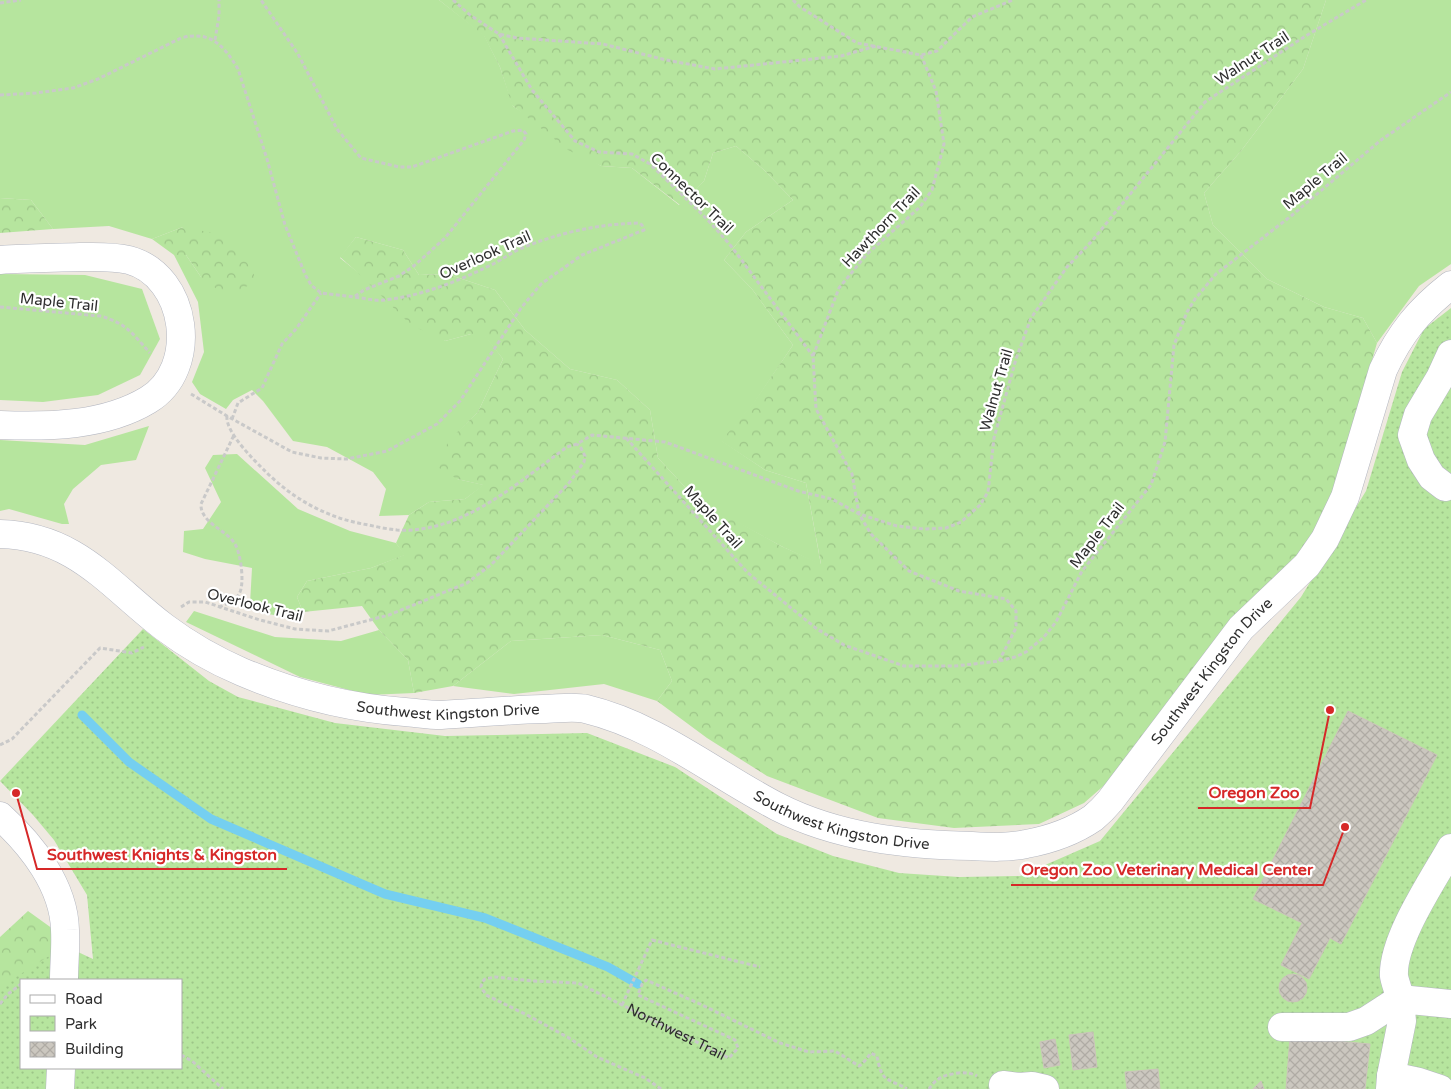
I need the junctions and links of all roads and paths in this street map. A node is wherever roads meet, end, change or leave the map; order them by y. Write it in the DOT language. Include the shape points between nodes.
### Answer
graph roads {
  1 [pos="21,0"];
  2 [pos="219,0"];
  3 [pos="260,0"];
  4 [pos="453,0"];
  5 [pos="794,0"];
  6 [pos="1013,0"];
  7 [pos="1366,0"];
  8 [pos="0,3"];
  9 [pos="498,34"];
  10 [pos="215,40"];
  11 [pos="876,46"];
  12 [pos="921,55"];
  13 [pos="1451,92"];
  14 [pos="0,95"];
  15 [pos="0,260"];
  16 [pos="1451,285"];
  17 [pos="321,293"];
  18 [pos="354,297"];
  19 [pos="0,307"];
  20 [pos="1451,354"];
  21 [pos="153,356"];
  22 [pos="813,356"];
  23 [pos="190,393"];
  24 [pos="227,416"];
  25 [pos="232,419"];
  26 [pos="0,425"];
  27 [pos="234,435"];
  28 [pos="626,438"];
  29 [pos="577,444"];
  30 [pos="1445,487"];
  31 [pos="859,514"];
  32 [pos="0,534"];
  33 [pos="181,607"];
  34 [pos="218,607"];
  35 [pos="147,643"];
  36 [pos="999,661"];
  37 [pos="0,745"];
  38 [pos="0,816"];
  39 [pos="1451,848"];
  40 [pos="760,967"];
  41 [pos="64,979"];
  42 [pos="20,985"];
  43 [pos="1400,998"];
  44 [pos="0,1004"];
  45 [pos="1451,1004"];
  46 [pos="622,1005"];
  47 [pos="1282,1027"];
  48 [pos="182,1056"];
  49 [pos="61,1069"];
  50 [pos="1392,1075"];
  51 [pos="1003,1084"];
  52 [pos="60,1089"];
  53 [pos="223,1089"];
  54 [pos="662,1089"];
  55 [pos="907,1089"];
  56 [pos="929,1089"];
  57 [pos="1045,1089"];
  58 [pos="1440,1089"];
  1 -- 8 [label="path"];
  2 -- 10 [label="path"];
  3 -- 18 [label="path, Overlook Trail" via="298,54 338,129 361,158 412,167 513,131 524,130 526,134 445,238 399,276"];
  4 -- 9 [label="path"];
  5 -- 11 [label="path" via="857,43"];
  6 -- 12 [label="path" via="972,17 937,51"];
  7 -- 31 [label="path, Walnut Trail" via="1205,102 1067,267 1031,318 1016,359 994,438 988,492 980,505 961,522 946,528 897,526"];
  9 -- 11 [label="path" via="603,44 715,69 841,56"];
  9 -- 22 [label="path, Connector Trail" via="532,90 576,141 600,152 632,154 650,164 707,219"];
  10 -- 14 [label="path" via="194,35 181,38 73,88"];
  10 -- 17 [label="path" via="238,69 285,225 311,284"];
  11 -- 12 [label="path"];
  12 -- 22 [label="path, Hawthorn Trail" via="936,91 944,144 932,190 920,207 867,254 839,288"];
  13 -- 36 [label="path, Maple Trail" via="1381,140 1216,274 1194,299 1174,345 1165,442 1151,485 1082,571 1056,622 1044,637 1026,652"];
  15 -- 26 [label="street" via="110,257 130,260 151,271 163,283 172,297 181,327 180,350 173,376 148,400 124,412 97,419 43,425"];
  16 -- 32 [label="street, Southwest Kingston Drive" via="1407,327 1388,359 1345,497 1326,539 1307,565 1241,628 1118,794 1084,823 1027,844 952,846 898,841 814,823 778,807 648,731 582,708 437,715 374,709 282,688 239,671 182,640 82,558 48,543"];
  17 -- 18 [label="path"];
  17 -- 25 [label="path" via="282,344 262,388 238,403"];
  18 -- 25 [label="path, Overlook Trail" via="383,300 435,289 471,275 520,249 580,230 638,223 644,228 642,232 582,255 541,284 521,308 460,401 437,424 387,451 346,459 306,456 275,444"];
  19 -- 21 [label="path, Maple Trail" via="115,320 128,328"];
  20 -- 30 [label="street" via="1418,415 1412,435 1421,460 1432,477"];
  22 -- 31 [label="path, Hawthorn Trail" via="816,409 852,474"];
  23 -- 24 [label="path"];
  24 -- 25 [label="path, Overlook Trail"];
  24 -- 27 [label="path, Walnut Trail" via="226,423"];
  27 -- 29 [label="path, Walnut Trail" via="254,460 299,499 350,521 397,530 432,528 468,515 567,447"];
  27 -- 34 [label="path" via="200,508 236,545 241,568 239,595"];
  28 -- 29 [label="path, Walnut Trail" via="592,435"];
  28 -- 31 [label="path, Walnut Trail" via="665,442 798,491 832,499"];
  28 -- 36 [label="path, Maple Trail" via="748,573 817,629 844,645 904,666 955,666"];
  29 -- 34 [label="path, Overlook Trail" via="585,456 584,462 570,483 492,564 466,583 390,615 328,631 295,629"];
  31 -- 36 [label="path, Hawthorn Trail" via="871,534 909,571 959,591 1006,600 1016,610 1016,628"];
  33 -- 34 [label="path, Overlook Trail" via="189,602 205,602"];
  35 -- 37 [label="path" via="132,653 100,648 12,738"];
  38 -- 41 [label="street" via="29,848 55,885 66,930"];
  39 -- 43 [label="street" via="1398,949 1394,976"];
  40 -- 46 [label="path" via="652,940"];
  42 -- 44 [label="path"];
  43 -- 45 [label="street"];
  43 -- 47 [label="street" via="1366,1021 1349,1026"];
  43 -- 50 [label="street" via="1402,1021"];
  46 -- 54 [label="path, Northwest Trail" via="578,983 495,978 485,979 481,987 486,995 562,1034 596,1057"];
  46 -- 55 [label="path, Northwest Trail" via="729,1058 738,1048 736,1040 638,995 646,980 780,1043 809,1052 836,1051 858,1066 871,1054 877,1056 888,1081"];
  48 -- 53 [label="path"];
  49 -- 52 [label="street"];
  50 -- 58 [label="street"];
  51 -- 56 [label="path" via="986,1082 973,1073 951,1074 938,1079"];
  51 -- 57 [label="street"];
}
